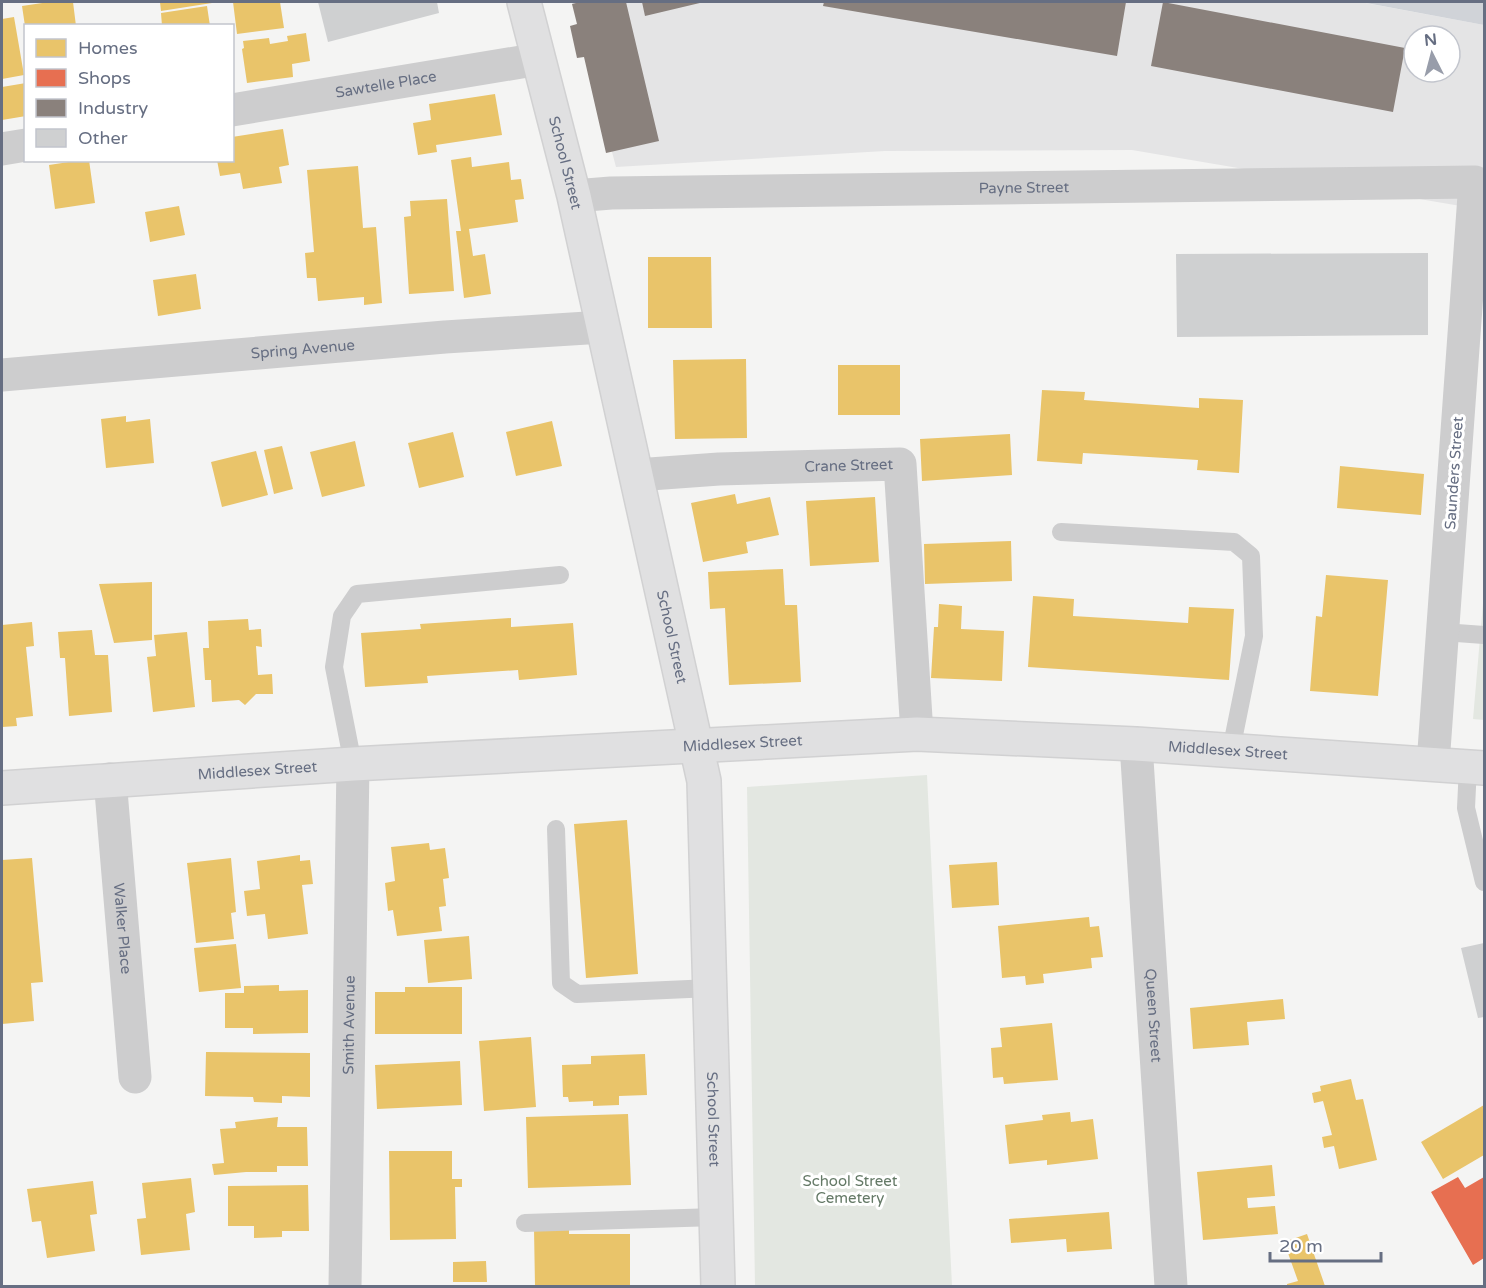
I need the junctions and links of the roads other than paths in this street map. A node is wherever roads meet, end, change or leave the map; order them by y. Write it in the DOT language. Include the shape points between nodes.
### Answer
graph roads {
  1 [pos="524,2"];
  2 [pos="539,59"];
  3 [pos="234,110"];
  4 [pos="24,145"];
  5 [pos="2,149"];
  6 [pos="1475,182"];
  7 [pos="574,196"];
  8 [pos="603,327"];
  9 [pos="2,375"];
  10 [pos="636,475"];
  11 [pos="1061,532"];
  12 [pos="560,575"];
  13 [pos="1443,632"];
  14 [pos="1485,635"];
  15 [pos="917,734"];
  16 [pos="1136,744"];
  17 [pos="696,747"];
  18 [pos="1231,750"];
  19 [pos="1433,764"];
  20 [pos="353,765"];
  21 [pos="1476,767"];
  22 [pos="110,779"];
  23 [pos="2,788"];
  24 [pos="556,829"];
  25 [pos="1485,882"];
  26 [pos="711,988"];
  27 [pos="135,1077"];
  28 [pos="716,1217"];
  29 [pos="525,1223"];
  30 [pos="345,1287"];
  31 [pos="718,1287"];
  32 [pos="1171,1287"];
  1 -- 2 [label="main road, School Street"];
  2 -- 3 [label="street, Sawtelle Place"];
  2 -- 7 [label="main road, School Street"];
  4 -- 5 [label="street"];
  6 -- 7 [label="street, Payne Street"];
  6 -- 13 [label="street, Saunders Street"];
  7 -- 8 [label="main road, School Street"];
  8 -- 9 [label="street, Spring Avenue"];
  8 -- 10 [label="main road, School Street"];
  10 -- 15 [label="street, Crane Street" via="900,464"];
  10 -- 17 [label="main road, School Street"];
  11 -- 18 [label="lane" via="1234,543 1251,556 1254,636"];
  12 -- 20 [label="lane" via="357,594 342,616 333,667"];
  13 -- 14 [label="lane"];
  13 -- 19 [label="street, Saunders Street"];
  15 -- 16 [label="main road, Middlesex Street"];
  15 -- 17 [label="main road, Middlesex Street"];
  16 -- 18 [label="main road, Middlesex Street"];
  16 -- 32 [label="street, Queen Street"];
  17 -- 20 [label="main road, Middlesex Street"];
  17 -- 26 [label="main road, School Street" via="704,782"];
  18 -- 19 [label="main road, Middlesex Street"];
  19 -- 21 [label="main road, Middlesex Street"];
  20 -- 22 [label="main road, Middlesex Street"];
  20 -- 30 [label="street, Smith Avenue"];
  21 -- 25 [label="lane" via="1466,808"];
  22 -- 23 [label="main road, Middlesex Street"];
  22 -- 27 [label="street, Walker Place"];
  24 -- 26 [label="lane" via="561,983 577,993"];
  26 -- 28 [label="main road, School Street"];
  28 -- 29 [label="lane"];
  28 -- 31 [label="main road, School Street"];
}
